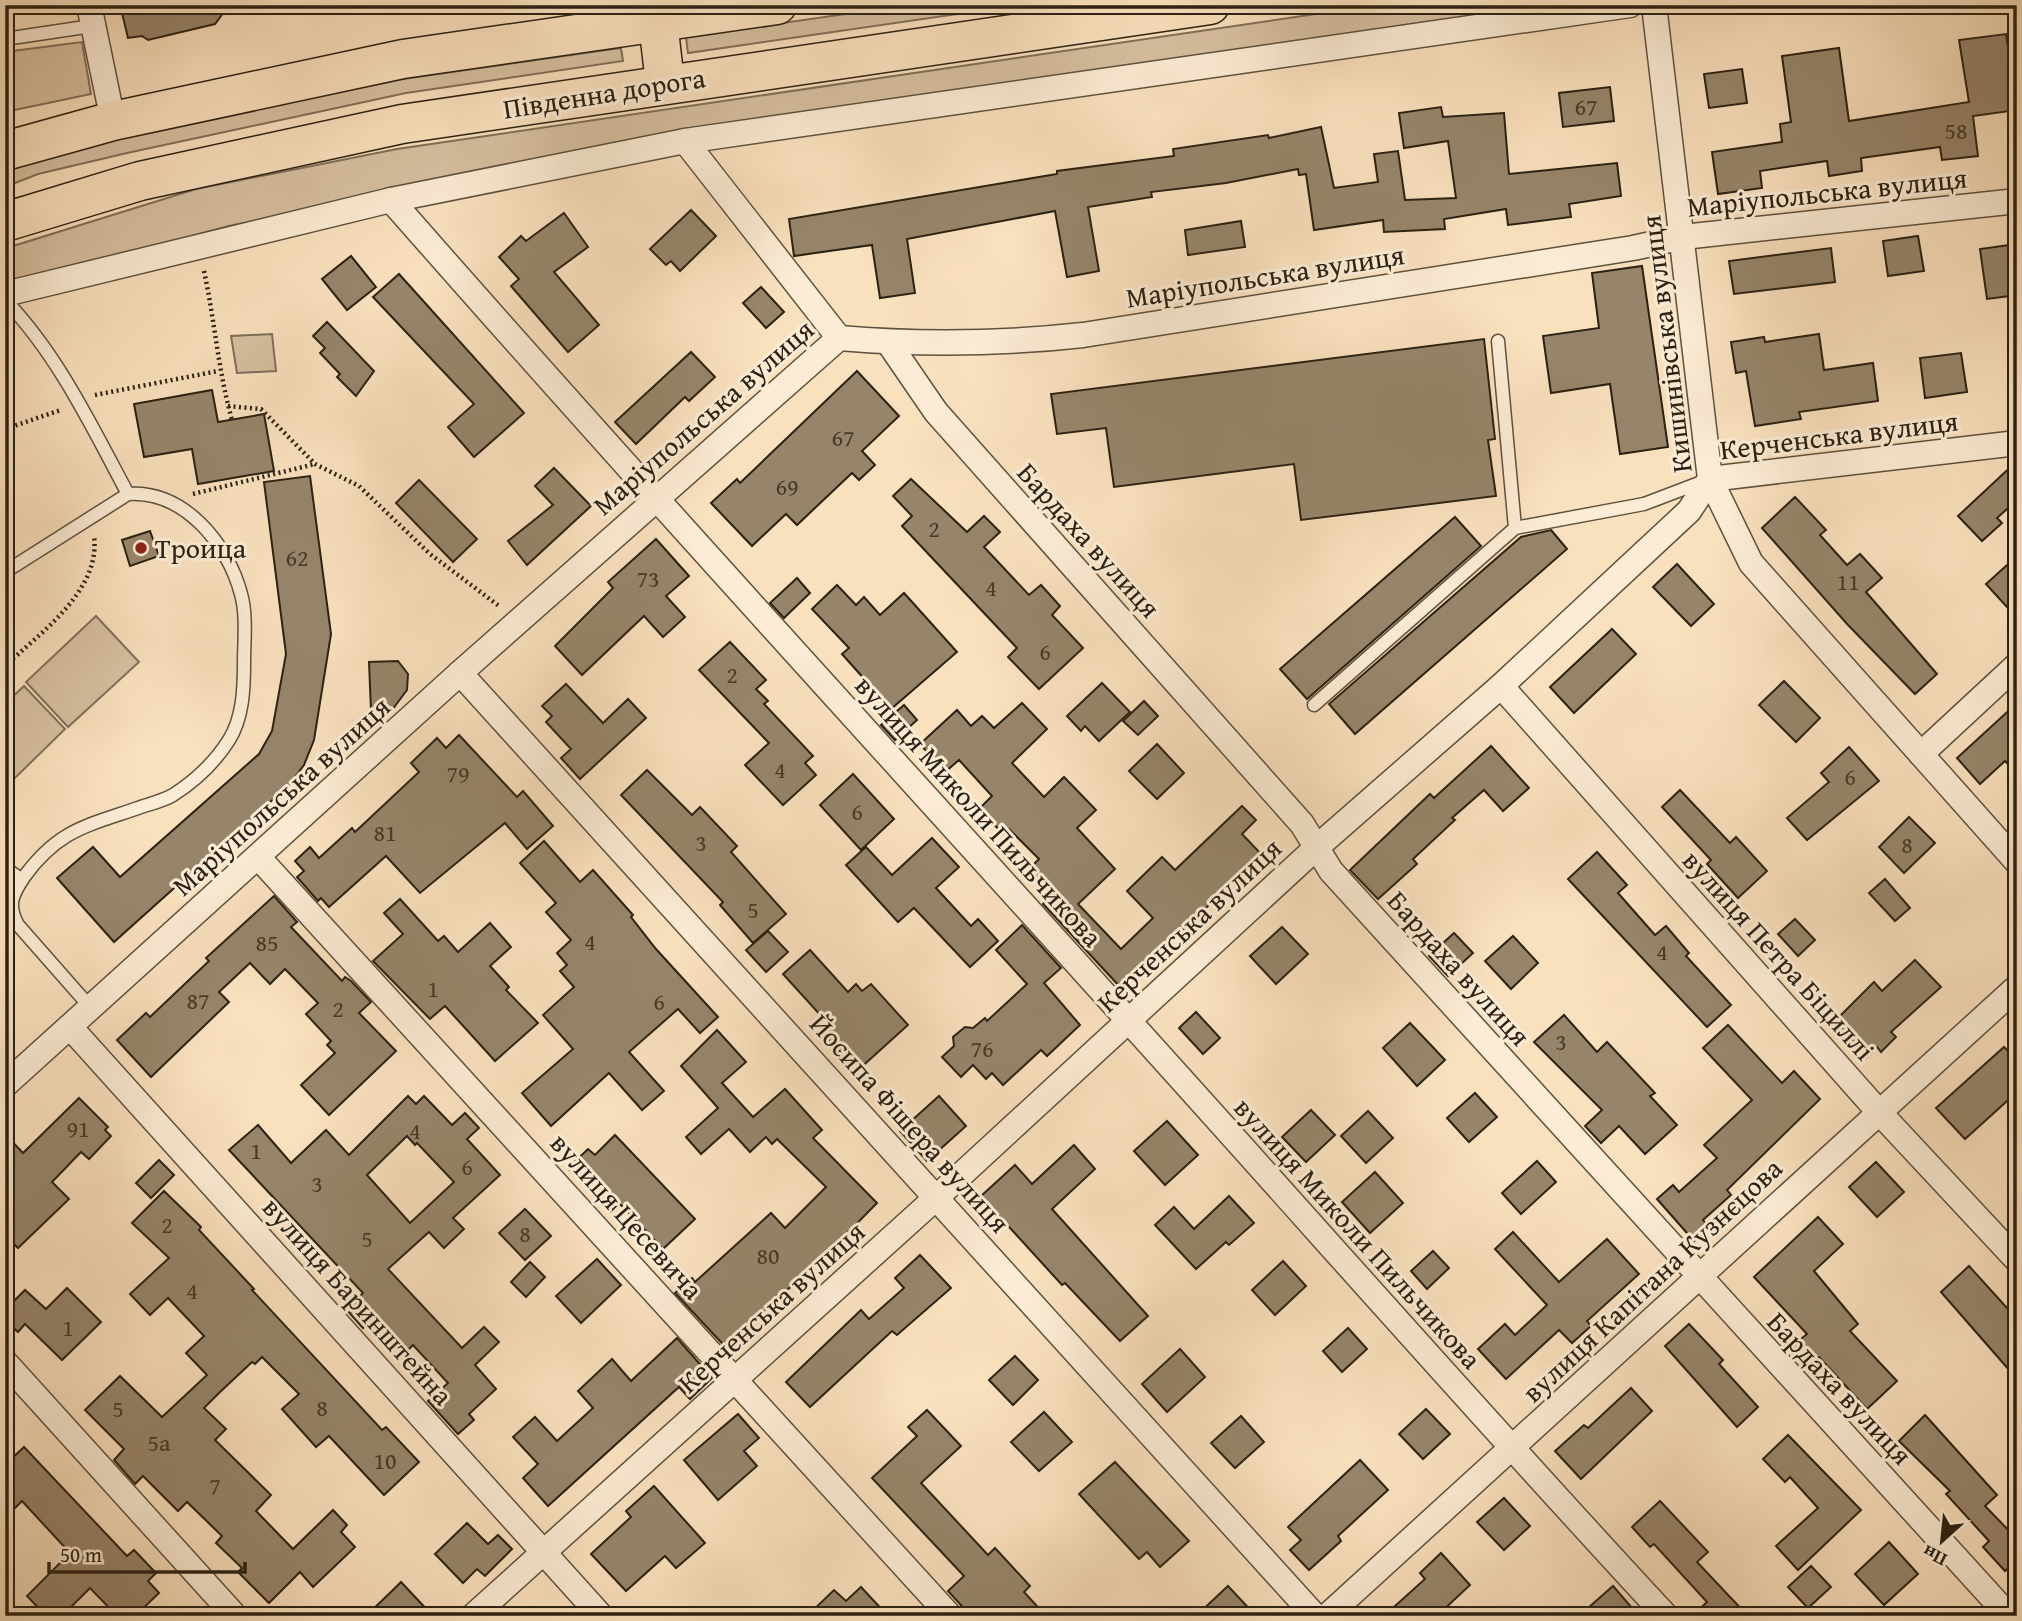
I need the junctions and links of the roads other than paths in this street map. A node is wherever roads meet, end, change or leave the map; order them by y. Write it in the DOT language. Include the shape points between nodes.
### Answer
graph roads {
  1 [pos="777,5"];
  2 [pos="1210,5"];
  3 [pos="1630,5"];
  4 [pos="1654,5"];
  5 [pos="91,16"];
  6 [pos="658,22"];
  7 [pos="5,39"];
  8 [pos="665,83"];
  9 [pos="113,121"];
  10 [pos="685,141"];
  11 [pos="5,151"];
  12 [pos="391,200"];
  13 [pos="2017,201"];
  14 [pos="5,222"];
  15 [pos="1683,237"];
  16 [pos="5,293"];
  17 [pos="5,300"];
  18 [pos="839,338"];
  19 [pos="1497,341"];
  20 [pos="888,342"];
  21 [pos="2017,443"];
  22 [pos="1710,479"];
  23 [pos="128,494"];
  24 [pos="656,498"];
  25 [pos="1514,528"];
  26 [pos="5,572"];
  27 [pos="2017,666"];
  28 [pos="460,673"];
  29 [pos="1501,686"];
  30 [pos="1314,705"];
  31 [pos="1921,754"];
  32 [pos="1317,847"];
  33 [pos="259,858"];
  34 [pos="2017,862"];
  35 [pos="5,868"];
  36 [pos="22,880"];
  37 [pos="2017,987"];
  38 [pos="91,1008"];
  39 [pos="1130,1021"];
  40 [pos="71,1027"];
  41 [pos="5,1085"];
  42 [pos="1878,1111"];
  43 [pos="937,1196"];
  44 [pos="2017,1260"];
  45 [pos="1698,1277"];
  46 [pos="5,1362"];
  47 [pos="735,1379"];
  48 [pos="1512,1450"];
  49 [pos="542,1551"];
  50 [pos="235,1616"];
  51 [pos="473,1616"];
  52 [pos="601,1616"];
  53 [pos="950,1616"];
  54 [pos="1315,1616"];
  55 [pos="1327,1616"];
  56 [pos="1666,1616"];
  57 [pos="2009,1616"];
  1 -- 6 [label="main road"];
  2 -- 8 [label="main road, Південна дорога"];
  3 -- 10 [label="street"];
  4 -- 15 [label="street, Кишинівська вулиця"];
  5 -- 7 [label="lane"];
  5 -- 9 [label="street"];
  6 -- 8 [label="main road"];
  6 -- 9 [label="main road" via="403,59"];
  8 -- 14 [label="main road, Південна дорога" via="402,124 140,181"];
  9 -- 11 [label="main road"];
  10 -- 12 [label="street"];
  10 -- 18 [label="street"];
  12 -- 16 [label="street"];
  12 -- 24 [label="street, вулиця Миколи Пильчикова"];
  13 -- 15 [label="street, Маріупольська вулиця"];
  15 -- 20 [label="street, Маріупольська вулиця" via="1083,335 1003,344"];
  15 -- 22 [label="street, Кишинівська вулиця"];
  17 -- 23 [label="lane" via="28,324 77,401"];
  18 -- 20 [label="street, Маріупольська вулиця"];
  18 -- 24 [label="street, Маріупольська вулиця"];
  19 -- 25 [label="lane"];
  20 -- 32 [label="street, Бардаха вулиця" via="936,412 1302,824"];
  21 -- 22 [label="street, Керченська вулиця"];
  22 -- 25 [label="lane" via="1644,504"];
  22 -- 29 [label="street, Керченська вулиця" via="1689,511"];
  22 -- 31 [label="street, Кишинівська вулиця" via="1751,563"];
  23 -- 26 [label="lane"];
  23 -- 36 [label="lane" via="147,493 199,521 227,555 242,596 244,695 231,738 205,771 171,796 67,833 41,854"];
  24 -- 28 [label="street, Маріупольська вулиця"];
  24 -- 39 [label="street, вулиця Миколи Пильчикова"];
  25 -- 30 [label="lane"];
  27 -- 31 [label="street"];
  28 -- 33 [label="street, Маріупольська вулиця"];
  28 -- 43 [label="street, Йосипа Фішера вулиця"];
  29 -- 32 [label="street, Керченська вулиця"];
  29 -- 42 [label="street, вулиця Петра Біциллі"];
  31 -- 34 [label="street, Кишинівська вулиця"];
  32 -- 39 [label="street, Керченська вулиця"];
  32 -- 45 [label="street, Бардаха вулиця" via="1331,871"];
  33 -- 38 [label="street, Маріупольська вулиця"];
  33 -- 47 [label="street, вулиця Цесевича"];
  35 -- 36 [label="lane"];
  36 -- 38 [label="lane" via="12,894 11,913"];
  37 -- 42 [label="street, вулиця Капітана Кузнєцова"];
  38 -- 40 [label="street, Маріупольська вулиця"];
  39 -- 43 [label="street, Керченська вулиця"];
  39 -- 48 [label="street, вулиця Миколи Пильчикова"];
  40 -- 41 [label="street, Маріупольська вулиця"];
  40 -- 49 [label="street, вулиця Баринштейна"];
  42 -- 44 [label="street, вулиця Петра Біциллі"];
  42 -- 45 [label="street, вулиця Капітана Кузнєцова"];
  43 -- 47 [label="street, Керченська вулиця"];
  43 -- 54 [label="street, Йосипа Фішера вулиця"];
  45 -- 48 [label="street, вулиця Капітана Кузнєцова"];
  45 -- 57 [label="street, Бардаха вулиця"];
  46 -- 50 [label="street"];
  47 -- 49 [label="street, Керченська вулиця"];
  47 -- 53 [label="street, вулиця Цесевича"];
  48 -- 55 [label="street, вулиця Капітана Кузнєцова"];
  48 -- 56 [label="street, вулиця Миколи Пильчикова"];
  49 -- 51 [label="street, Керченська вулиця"];
  49 -- 52 [label="street, вулиця Баринштейна"];
}
